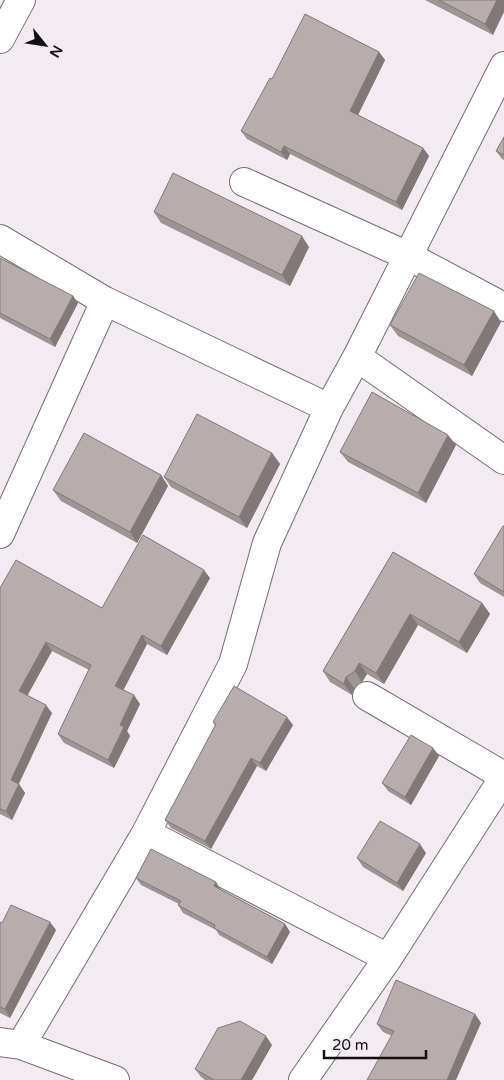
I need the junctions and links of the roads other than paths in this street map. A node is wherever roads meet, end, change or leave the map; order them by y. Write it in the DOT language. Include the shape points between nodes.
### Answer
graph roads {
  1 [pos="21,0"];
  2 [pos="0,39"];
  3 [pos="504,66"];
  4 [pos="244,182"];
  5 [pos="0,238"];
  6 [pos="408,256"];
  7 [pos="106,301"];
  8 [pos="504,307"];
  9 [pos="357,356"];
  10 [pos="329,408"];
  11 [pos="504,460"];
  12 [pos="0,534"];
  13 [pos="367,696"];
  14 [pos="502,782"];
  15 [pos="146,833"];
  16 [pos="388,958"];
  17 [pos="11,1044"];
  18 [pos="115,1080"];
  19 [pos="303,1080"];
  1 -- 2 [label="street"];
  3 -- 6 [label="street"];
  4 -- 6 [label="street"];
  5 -- 7 [label="street"];
  6 -- 8 [label="street"];
  6 -- 9 [label="street"];
  7 -- 10 [label="street"];
  7 -- 12 [label="street"];
  9 -- 10 [label="street"];
  9 -- 11 [label="street"];
  10 -- 15 [label="street" via="267,543 232,664"];
  13 -- 14 [label="street"];
  14 -- 16 [label="street"];
  15 -- 16 [label="street"];
  15 -- 17 [label="street"];
  16 -- 19 [label="street"];
  17 -- 18 [label="street"];
}
